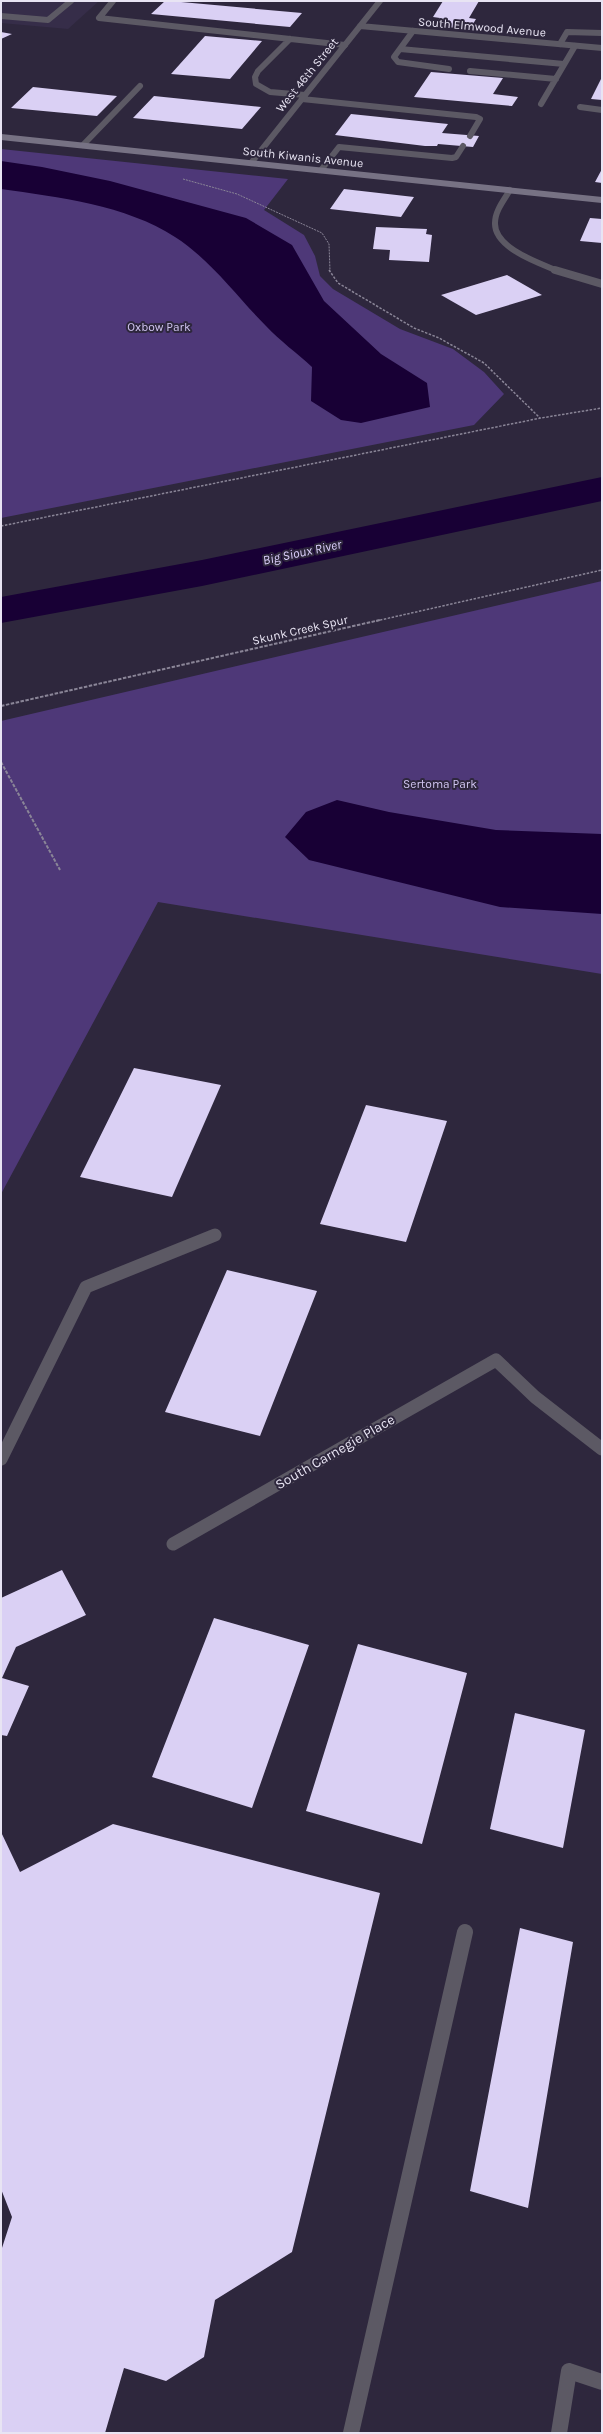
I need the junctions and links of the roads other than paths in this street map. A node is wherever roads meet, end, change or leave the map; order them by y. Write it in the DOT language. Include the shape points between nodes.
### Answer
graph roads {
  1 [pos="71,1"];
  2 [pos="113,1"];
  3 [pos="380,1"];
  4 [pos="1,16"];
  5 [pos="360,26"];
  6 [pos="414,31"];
  7 [pos="602,33"];
  8 [pos="290,39"];
  9 [pos="560,44"];
  10 [pos="345,45"];
  11 [pos="575,46"];
  12 [pos="400,48"];
  13 [pos="602,48"];
  14 [pos="564,64"];
  15 [pos="449,70"];
  16 [pos="470,71"];
  17 [pos="556,79"];
  18 [pos="140,86"];
  19 [pos="303,97"];
  20 [pos="541,104"];
  21 [pos="580,108"];
  22 [pos="602,110"];
  23 [pos="470,136"];
  24 [pos="1,137"];
  25 [pos="83,145"];
  26 [pos="463,146"];
  27 [pos="251,163"];
  28 [pos="321,170"];
  29 [pos="510,190"];
  30 [pos="602,200"];
  31 [pos="602,284"];
  32 [pos="216,1235"];
  33 [pos="602,1449"];
  34 [pos="1,1459"];
  35 [pos="173,1544"];
  36 [pos="465,1932"];
  37 [pos="602,2382"];
  38 [pos="351,2433"];
  39 [pos="559,2433"];
  1 -- 4 [label="street" via="48,20"];
  2 -- 8 [label="street" via="99,18"];
  3 -- 5 [label="street, West 46th Street"];
  5 -- 6 [label="street, South Elmwood Avenue"];
  5 -- 10 [label="street, West 46th Street"];
  6 -- 9 [label="street, South Elmwood Avenue"];
  6 -- 12 [label="street"];
  7 -- 9 [label="street" via="567,32"];
  8 -- 10 [label="street"];
  8 -- 19 [label="street" via="258,71 255,77 256,84 270,92"];
  9 -- 11 [label="street, South Elmwood Avenue"];
  10 -- 19 [label="street, West 46th Street"];
  11 -- 13 [label="street, South Elmwood Avenue"];
  11 -- 14 [label="street"];
  12 -- 14 [label="street"];
  12 -- 15 [label="street" via="394,57 398,62"];
  14 -- 17 [label="street"];
  16 -- 17 [label="street"];
  17 -- 20 [label="street"];
  18 -- 25 [label="street"];
  19 -- 23 [label="street" via="476,117 480,119"];
  19 -- 27 [label="street, West 46th Street"];
  21 -- 22 [label="street"];
  24 -- 25 [label="street, South Kiwanis Avenue"];
  25 -- 27 [label="street, South Kiwanis Avenue"];
  26 -- 28 [label="street" via="456,157 452,158 338,147"];
  27 -- 28 [label="street, South Kiwanis Avenue"];
  28 -- 29 [label="street, South Kiwanis Avenue"];
  29 -- 30 [label="street, South Kiwanis Avenue"];
  29 -- 31 [label="street" via="494,222 495,231 500,239 548,268"];
  32 -- 34 [label="street" via="86,1287"];
  33 -- 35 [label="street, South Carnegie Place" via="535,1397 496,1360"];
  36 -- 38 [label="street"];
  37 -- 39 [label="street" via="569,2371"];
}
